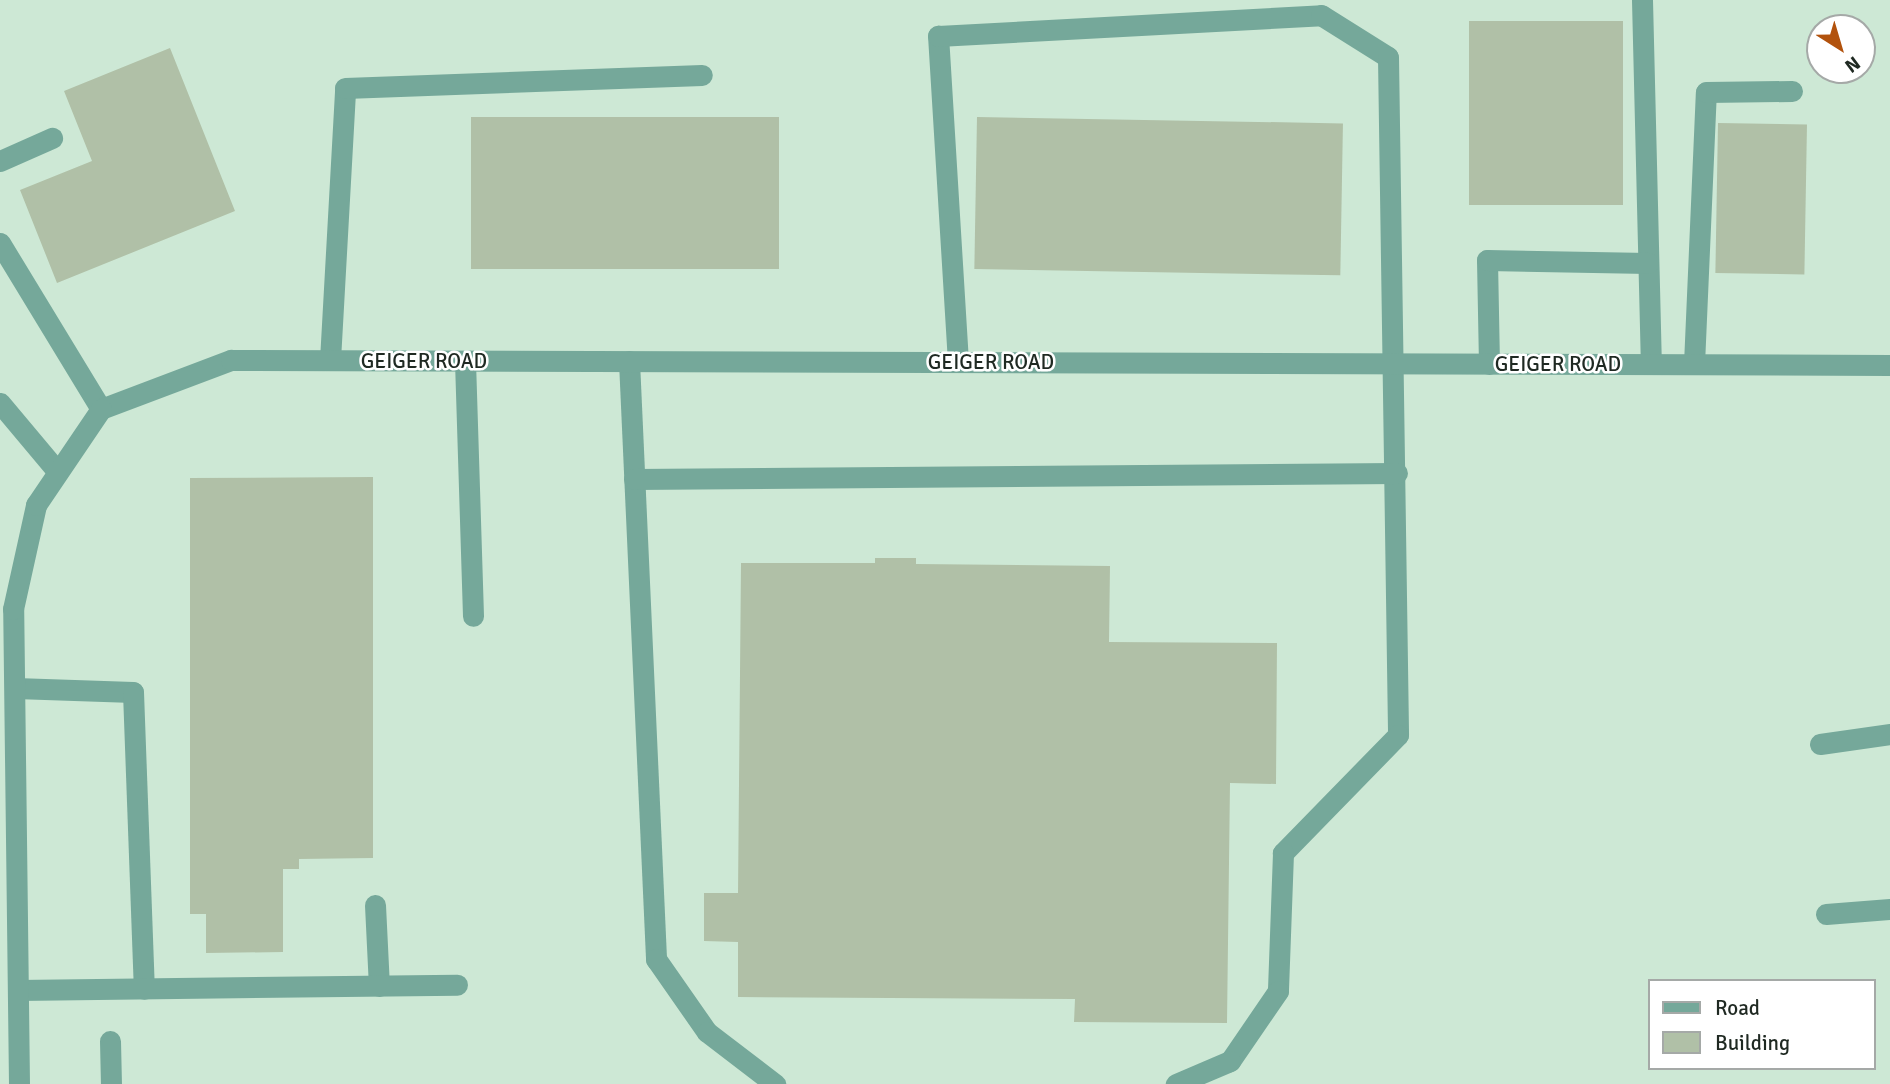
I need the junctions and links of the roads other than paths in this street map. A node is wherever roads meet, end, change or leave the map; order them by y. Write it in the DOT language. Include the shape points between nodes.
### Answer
graph roads {
  1 [pos="1642,0"];
  2 [pos="702,75"];
  3 [pos="1792,90"];
  4 [pos="52,138"];
  5 [pos="0,161"];
  6 [pos="0,243"];
  7 [pos="1648,263"];
  8 [pos="330,360"];
  9 [pos="465,360"];
  10 [pos="629,361"];
  11 [pos="958,362"];
  12 [pos="1396,363"];
  13 [pos="1489,363"];
  14 [pos="1651,364"];
  15 [pos="1693,364"];
  16 [pos="1890,365"];
  17 [pos="0,403"];
  18 [pos="101,409"];
  19 [pos="58,472"];
  20 [pos="1397,473"];
  21 [pos="634,479"];
  22 [pos="9,584"];
  23 [pos="472,616"];
  24 [pos="15,688"];
  25 [pos="8,734"];
  26 [pos="1890,734"];
  27 [pos="1821,744"];
  28 [pos="8,900"];
  29 [pos="376,905"];
  30 [pos="1890,909"];
  31 [pos="1826,914"];
  32 [pos="457,985"];
  33 [pos="379,986"];
  34 [pos="144,989"];
  35 [pos="18,990"];
  36 [pos="110,1041"];
  37 [pos="12,1084"];
  38 [pos="19,1084"];
  39 [pos="111,1084"];
  40 [pos="775,1084"];
  41 [pos="1176,1084"];
  1 -- 7 [label="street"];
  2 -- 8 [label="street" via="345,88"];
  3 -- 15 [label="street" via="1706,92"];
  4 -- 5 [label="street"];
  6 -- 18 [label="street"];
  7 -- 13 [label="street" via="1487,260"];
  7 -- 14 [label="street"];
  8 -- 9 [label="street, GEIGER ROAD"];
  8 -- 18 [label="street, GEIGER ROAD" via="231,360"];
  9 -- 10 [label="street, GEIGER ROAD"];
  9 -- 23 [label="street"];
  10 -- 11 [label="street, GEIGER ROAD"];
  10 -- 21 [label="street"];
  11 -- 12 [label="street, GEIGER ROAD"];
  11 -- 12 [label="street" via="938,36 1321,15 1388,57"];
  12 -- 13 [label="street, GEIGER ROAD"];
  12 -- 20 [label="street"];
  13 -- 14 [label="street, GEIGER ROAD"];
  14 -- 15 [label="street, GEIGER ROAD"];
  15 -- 16 [label="street, GEIGER ROAD"];
  17 -- 19 [label="street"];
  18 -- 19 [label="street"];
  19 -- 22 [label="street" via="36,505"];
  20 -- 21 [label="street"];
  20 -- 41 [label="street" via="1398,734 1283,853 1278,990 1230,1060"];
  21 -- 40 [label="street" via="656,959 707,1032"];
  22 -- 24 [label="street"];
  24 -- 25 [label="street"];
  24 -- 34 [label="street" via="133,692"];
  25 -- 28 [label="street"];
  26 -- 27 [label="street"];
  28 -- 35 [label="street"];
  29 -- 33 [label="street"];
  30 -- 31 [label="street"];
  32 -- 33 [label="street"];
  33 -- 34 [label="street"];
  34 -- 35 [label="street"];
  35 -- 38 [label="street"];
  36 -- 39 [label="street"];
  37 -- 38 [label="street"];
}
